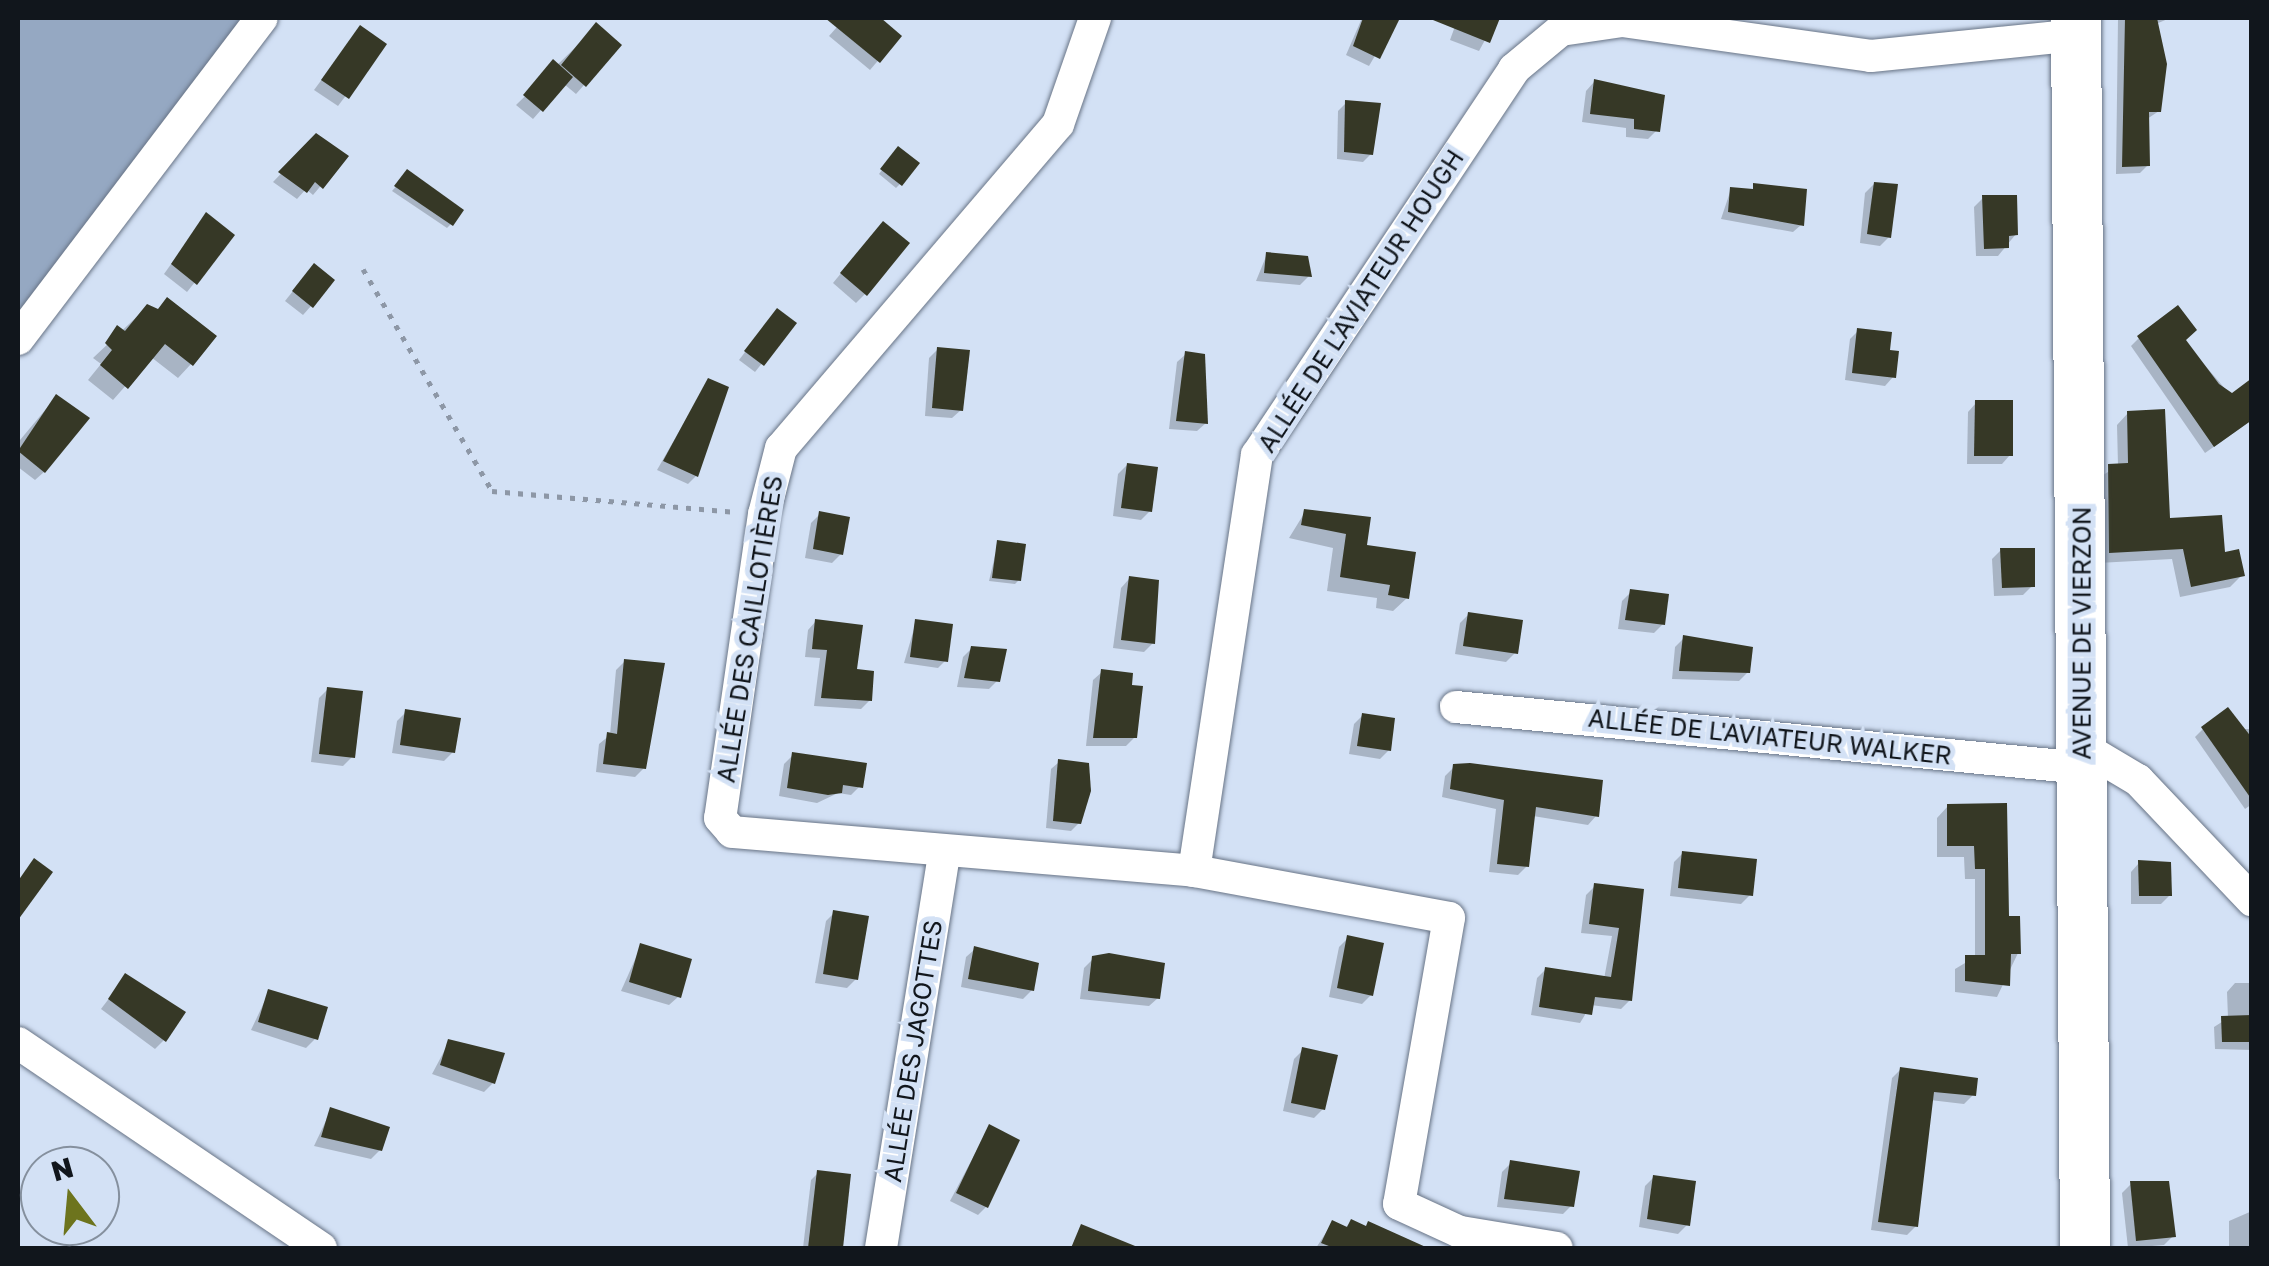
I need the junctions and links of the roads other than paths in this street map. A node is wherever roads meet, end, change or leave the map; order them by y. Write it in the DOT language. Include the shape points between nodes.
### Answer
graph roads {
  1 [pos="262,18"];
  2 [pos="1096,18"];
  3 [pos="2076,26"];
  4 [pos="18,339"];
  5 [pos="1456,707"];
  6 [pos="2083,758"];
  7 [pos="944,852"];
  8 [pos="1194,871"];
  9 [pos="2252,900"];
  10 [pos="18,1043"];
  11 [pos="321,1248"];
  12 [pos="881,1248"];
  13 [pos="1557,1248"];
  14 [pos="2085,1248"];
  1 -- 4 [label="street"];
  2 -- 7 [label="street, ALLÉE DES CAILLOTIÈRES" via="1058,124 781,448 764,514 720,818 732,832"];
  3 -- 6 [label="main road, AVENUE DE VIERZON"];
  3 -- 8 [label="street, ALLÉE DE L'AVIATEUR HOUGH" via="1870,56 1622,22 1561,30 1514,68 1257,455"];
  5 -- 6 [label="street, ALLÉE DE L'AVIATEUR WALKER"];
  6 -- 9 [label="street" via="2138,780"];
  6 -- 14 [label="main road, AVENUE DE VIERZON"];
  7 -- 8 [label="street"];
  7 -- 12 [label="street, ALLÉE DES JAGOTTES"];
  8 -- 13 [label="street" via="1448,918 1399,1204 1460,1232"];
  10 -- 11 [label="street"];
}
